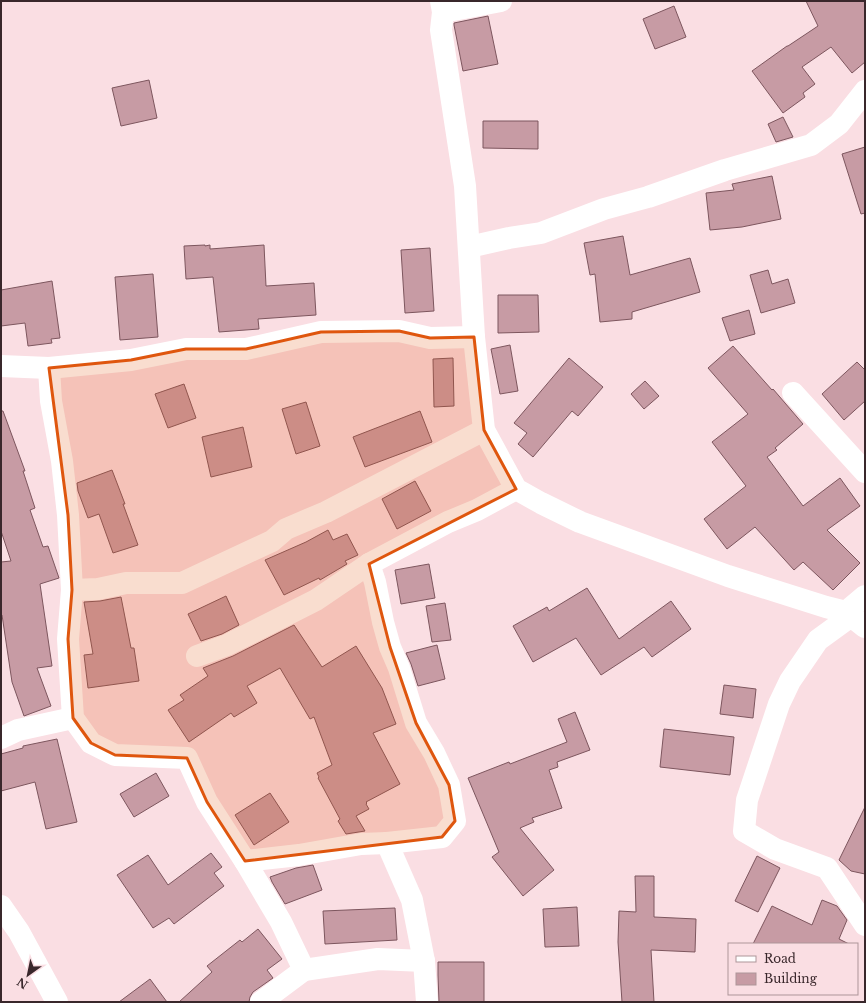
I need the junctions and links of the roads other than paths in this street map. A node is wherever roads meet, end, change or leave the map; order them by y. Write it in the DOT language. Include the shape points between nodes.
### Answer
graph roads {
  1 [pos="501,1"];
  2 [pos="442,6"];
  3 [pos="865,91"];
  4 [pos="469,247"];
  5 [pos="474,338"];
  6 [pos="1,366"];
  7 [pos="49,368"];
  8 [pos="793,393"];
  9 [pos="484,430"];
  10 [pos="865,472"];
  11 [pos="516,489"];
  12 [pos="370,564"];
  13 [pos="72,590"];
  14 [pos="865,596"];
  15 [pos="854,618"];
  16 [pos="197,656"];
  17 [pos="73,718"];
  18 [pos="1,738"];
  19 [pos="387,843"];
  20 [pos="245,861"];
  21 [pos="1,906"];
  22 [pos="865,925"];
  23 [pos="424,961"];
  24 [pos="304,970"];
  25 [pos="57,1002"];
  26 [pos="261,1002"];
  27 [pos="427,1002"];
  1 -- 2 [label="street"];
  2 -- 4 [label="street" via="441,30 465,186"];
  3 -- 4 [label="street" via="839,124 811,145 725,170 648,197 604,208 541,233"];
  4 -- 5 [label="street"];
  5 -- 7 [label="street" via="430,338 399,331 321,332 246,349 186,349 132,360"];
  5 -- 9 [label="street"];
  6 -- 7 [label="street"];
  7 -- 13 [label="street" via="51,401 62,461 68,515"];
  8 -- 10 [label="street"];
  9 -- 11 [label="street"];
  9 -- 13 [label="street" via="326,512 286,529 272,541 182,583 126,583 98,589"];
  11 -- 12 [label="street"];
  11 -- 15 [label="street" via="580,522 728,576"];
  12 -- 16 [label="street" via="316,600 226,646"];
  12 -- 19 [label="street" via="390,647 416,723 449,785 456,821 442,837"];
  13 -- 17 [label="street" via="68,639"];
  14 -- 15 [label="street"];
  15 -- 22 [label="street" via="818,640 790,681 779,704 747,800 744,831 775,849 827,868"];
  17 -- 18 [label="street" via="18,730"];
  17 -- 20 [label="street" via="91,743 115,755 187,758 207,802"];
  19 -- 20 [label="street" via="362,844"];
  19 -- 23 [label="street" via="412,900"];
  20 -- 24 [label="street" via="281,922"];
  21 -- 25 [label="street" via="19,932"];
  23 -- 24 [label="street" via="378,958"];
  23 -- 27 [label="street"];
  24 -- 26 [label="street"];
}
